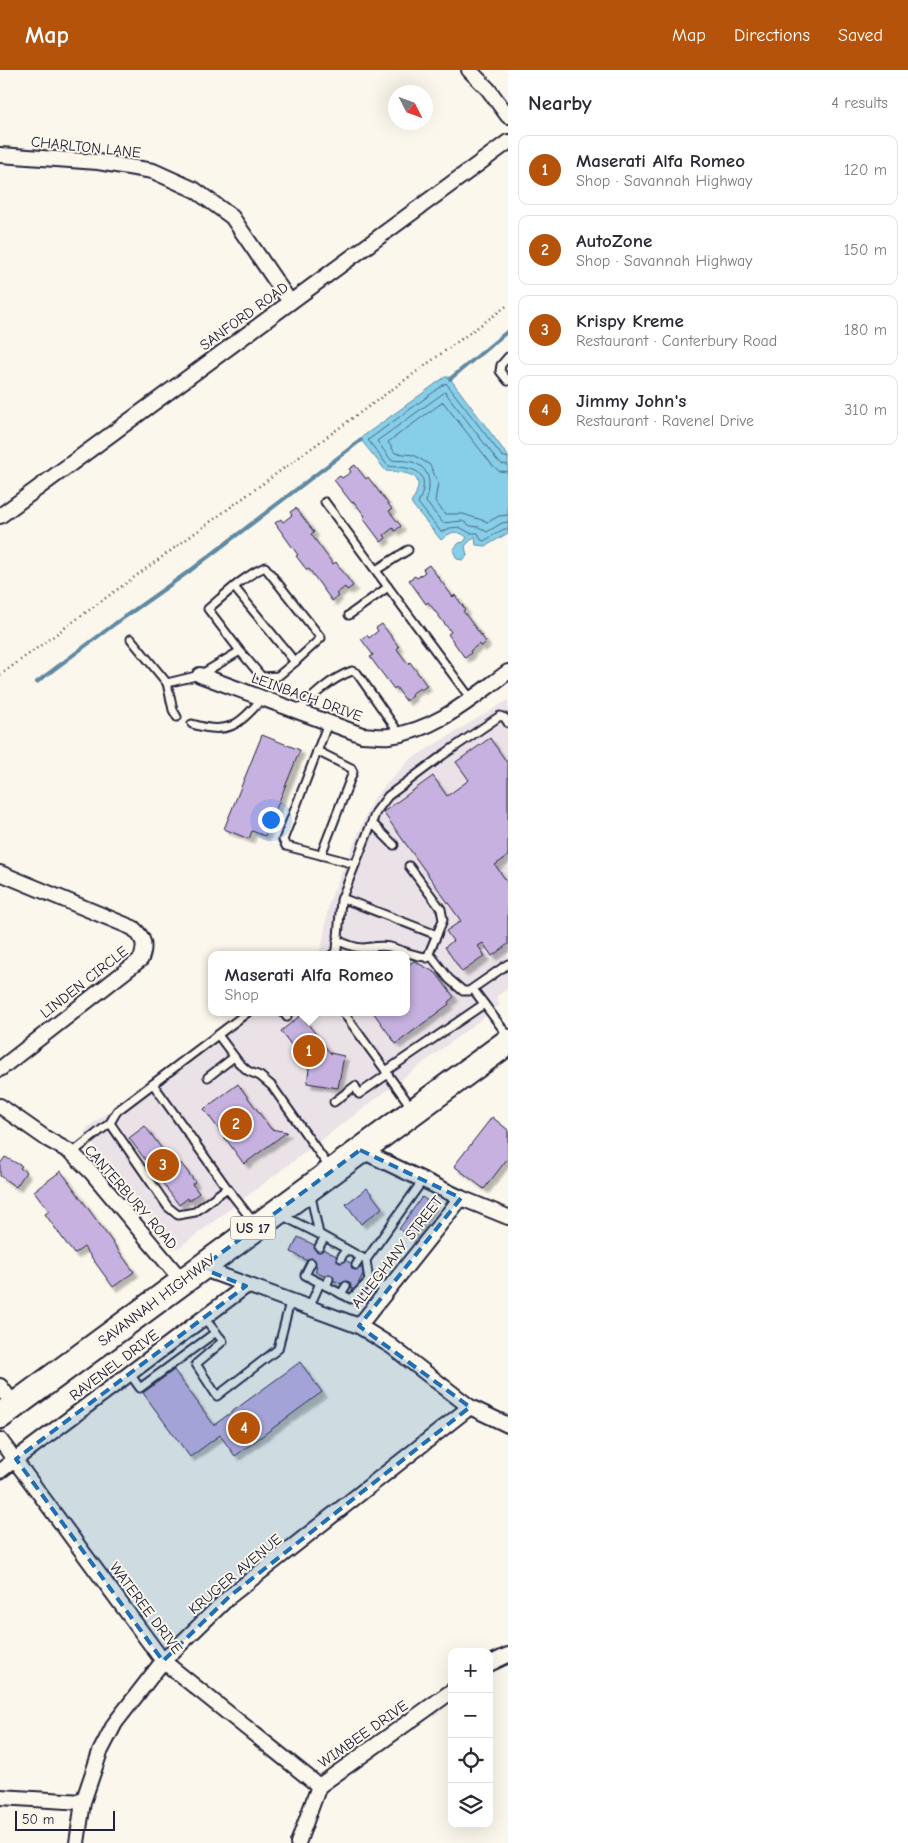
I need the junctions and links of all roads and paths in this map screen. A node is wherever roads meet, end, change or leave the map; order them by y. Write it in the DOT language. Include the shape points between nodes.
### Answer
graph roads {
  1 [pos="469,70"];
  2 [pos="508,116"];
  3 [pos="508,142"];
  4 [pos="0,155"];
  5 [pos="290,302"];
  6 [pos="508,306"];
  7 [pos="508,357"];
  8 [pos="508,382"];
  9 [pos="325,502"];
  10 [pos="0,516"];
  11 [pos="408,550"];
  12 [pos="376,570"];
  13 [pos="234,587"];
  14 [pos="388,587"];
  15 [pos="349,615"];
  16 [pos="132,639"];
  17 [pos="240,651"];
  18 [pos="295,662"];
  19 [pos="508,672"];
  20 [pos="0,675"];
  21 [pos="200,675"];
  22 [pos="167,683"];
  23 [pos="262,698"];
  24 [pos="471,699"];
  25 [pos="298,712"];
  26 [pos="177,718"];
  27 [pos="328,723"];
  28 [pos="508,723"];
  29 [pos="192,724"];
  30 [pos="399,733"];
  31 [pos="317,751"];
  32 [pos="372,823"];
  33 [pos="394,845"];
  34 [pos="321,855"];
  35 [pos="355,864"];
  36 [pos="409,866"];
  37 [pos="0,873"];
  38 [pos="342,898"];
  39 [pos="437,935"];
  40 [pos="337,940"];
  41 [pos="335,951"];
  42 [pos="404,951"];
  43 [pos="410,953"];
  44 [pos="428,958"];
  45 [pos="508,964"];
  46 [pos="472,989"];
  47 [pos="484,1004"];
  48 [pos="243,1016"];
  49 [pos="346,1016"];
  50 [pos="218,1035"];
  51 [pos="508,1036"];
  52 [pos="508,1042"];
  53 [pos="234,1057"];
  54 [pos="0,1069"];
  55 [pos="387,1073"];
  56 [pos="208,1078"];
  57 [pos="153,1084"];
  58 [pos="334,1102"];
  59 [pos="0,1106"];
  60 [pos="414,1110"];
  61 [pos="110,1123"];
  62 [pos="360,1150"];
  63 [pos="72,1153"];
  64 [pos="323,1178"];
  65 [pos="423,1180"];
  66 [pos="227,1188"];
  67 [pos="461,1198"];
  68 [pos="508,1217"];
  69 [pos="266,1219"];
  70 [pos="321,1236"];
  71 [pos="319,1247"];
  72 [pos="346,1249"];
  73 [pos="341,1258"];
  74 [pos="363,1258"];
  75 [pos="311,1263"];
  76 [pos="356,1265"];
  77 [pos="192,1275"];
  78 [pos="330,1279"];
  79 [pos="369,1281"];
  80 [pos="323,1285"];
  81 [pos="246,1286"];
  82 [pos="346,1286"];
  83 [pos="388,1290"];
  84 [pos="341,1294"];
  85 [pos="290,1302"];
  86 [pos="309,1308"];
  87 [pos="204,1318"];
  88 [pos="359,1326"];
  89 [pos="216,1332"];
  90 [pos="130,1374"];
  91 [pos="0,1386"];
  92 [pos="470,1407"];
  93 [pos="7,1411"];
  94 [pos="508,1425"];
  95 [pos="0,1440"];
  96 [pos="16,1459"];
  97 [pos="0,1471"];
  98 [pos="508,1656"];
  99 [pos="163,1661"];
  100 [pos="493,1661"];
  101 [pos="449,1693"];
  102 [pos="319,1786"];
  103 [pos="0,1797"];
  104 [pos="83,1802"];
  105 [pos="77,1843"];
  106 [pos="298,1843"];
  1 -- 2 [label="street"];
  3 -- 5 [label="street, SANFORD ROAD"];
  4 -- 5 [label="street, CHARLTON LANE" via="98,162 153,170 195,190 232,217"];
  5 -- 10 [label="street, SANFORD ROAD"];
  6 -- 20 [label="path"];
  7 -- 8 [label="lane" via="500,371"];
  9 -- 12 [label="lane"];
  11 -- 12 [label="lane"];
  12 -- 14 [label="lane"];
  13 -- 17 [label="lane" via="208,609"];
  13 -- 18 [label="lane"];
  13 -- 18 [label="lane" via="265,567 278,582 320,638"];
  14 -- 15 [label="lane"];
  14 -- 24 [label="lane"];
  16 -- 22 [label="lane"];
  17 -- 18 [label="lane" via="262,677 278,676"];
  17 -- 21 [label="lane"];
  19 -- 24 [label="street, LEINBACH DRIVE"];
  21 -- 22 [label="lane"];
  21 -- 23 [label="street, LEINBACH DRIVE"];
  22 -- 26 [label="lane" via="172,710"];
  23 -- 25 [label="street, LEINBACH DRIVE"];
  23 -- 29 [label="lane" via="238,723 220,730"];
  24 -- 30 [label="street, LEINBACH DRIVE" via="448,716"];
  25 -- 27 [label="street, LEINBACH DRIVE"];
  25 -- 30 [label="lane" via="318,690 352,671 357,673"];
  27 -- 30 [label="street, LEINBACH DRIVE" via="362,735"];
  27 -- 31 [label="lane"];
  28 -- 32 [label="lane" via="500,716 443,755 388,796"];
  31 -- 34 [label="lane" via="353,772"];
  31 -- 34 [label="lane" via="283,840 286,846"];
  32 -- 33 [label="lane"];
  32 -- 35 [label="lane"];
  34 -- 35 [label="lane"];
  35 -- 38 [label="lane"];
  36 -- 39 [label="lane" via="441,910 443,920"];
  37 -- 54 [label="street, LINDEN CIRCLE" via="133,928 141,934 145,950 140,959"];
  38 -- 39 [label="lane"];
  38 -- 40 [label="lane"];
  39 -- 44 [label="lane"];
  40 -- 41 [label="lane"];
  40 -- 42 [label="lane" via="354,947 374,945"];
  43 -- 44 [label="lane"];
  44 -- 46 [label="lane" via="432,957 463,991"];
  45 -- 46 [label="lane"];
  46 -- 47 [label="lane"];
  47 -- 51 [label="lane"];
  47 -- 55 [label="lane"];
  48 -- 50 [label="lane"];
  49 -- 55 [label="lane"];
  50 -- 53 [label="lane"];
  50 -- 57 [label="lane"];
  52 -- 60 [label="highway, SAVANNAH HIGHWAY / US 17"];
  53 -- 56 [label="lane"];
  53 -- 64 [label="lane" via="248,1071 272,1086"];
  55 -- 58 [label="lane" via="359,1094 355,1086"];
  55 -- 60 [label="lane"];
  57 -- 61 [label="lane" via="116,1111"];
  57 -- 66 [label="lane"];
  59 -- 63 [label="street, CANTERBURY ROAD"];
  60 -- 62 [label="highway, SAVANNAH HIGHWAY / US 17"];
  61 -- 63 [label="lane"];
  61 -- 66 [label="lane" via="168,1208 178,1215 195,1212"];
  62 -- 64 [label="highway, SAVANNAH HIGHWAY / US 17"];
  62 -- 65 [label="street"];
  63 -- 77 [label="street, CANTERBURY ROAD"];
  64 -- 69 [label="highway, SAVANNAH HIGHWAY / US 17"];
  64 -- 70 [label="lane" via="312,1201"];
  65 -- 67 [label="street"];
  65 -- 74 [label="lane"];
  66 -- 69 [label="lane"];
  67 -- 68 [label="street"];
  67 -- 83 [label="street, ALLEGHANY STREET"];
  69 -- 70 [label="lane"];
  69 -- 77 [label="highway, SAVANNAH HIGHWAY / US 17"];
  70 -- 71 [label="lane"];
  70 -- 72 [label="lane"];
  72 -- 73 [label="lane"];
  72 -- 74 [label="lane"];
  74 -- 76 [label="lane"];
  74 -- 79 [label="lane"];
  75 -- 80 [label="lane" via="305,1276"];
  77 -- 81 [label="street"];
  77 -- 93 [label="highway, SAVANNAH HIGHWAY / US 17"];
  78 -- 80 [label="lane"];
  79 -- 83 [label="lane"];
  79 -- 84 [label="lane" via="351,1299"];
  80 -- 84 [label="lane"];
  80 -- 86 [label="lane"];
  81 -- 85 [label="street"];
  81 -- 87 [label="street, RAVENEL DRIVE"];
  82 -- 84 [label="lane"];
  83 -- 88 [label="street, ALLEGHANY STREET"];
  85 -- 86 [label="street"];
  85 -- 89 [label="lane" via="278,1349 217,1396 196,1364 223,1341"];
  86 -- 88 [label="street"];
  87 -- 89 [label="lane"];
  87 -- 90 [label="street, RAVENEL DRIVE"];
  88 -- 92 [label="street" via="391,1346"];
  89 -- 90 [label="lane" via="140,1388"];
  90 -- 96 [label="street, RAVENEL DRIVE"];
  91 -- 93 [label="street"];
  92 -- 94 [label="street"];
  92 -- 99 [label="street, KRUGER AVENUE" via="230,1596"];
  95 -- 96 [label="street, WATEREE DRIVE"];
  96 -- 97 [label="street, RAVENEL DRIVE"];
  96 -- 99 [label="street, WATEREE DRIVE"];
  98 -- 100 [label="street"];
  99 -- 102 [label="street, WATEREE DRIVE"];
  99 -- 104 [label="street, KRUGER AVENUE" via="115,1723 100,1752"];
  101 -- 102 [label="street, WIMBEE DRIVE"];
  102 -- 106 [label="street, WIMBEE DRIVE"];
  103 -- 104 [label="street"];
  104 -- 105 [label="street, KRUGER AVENUE"];
}
